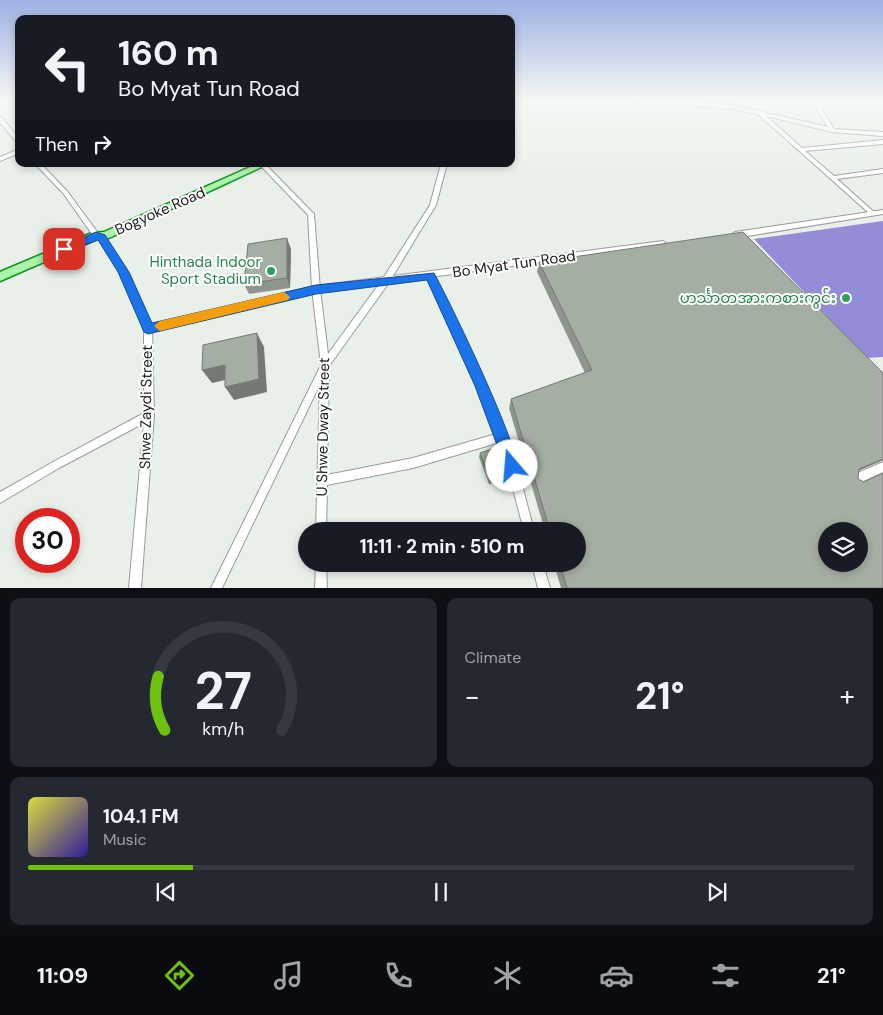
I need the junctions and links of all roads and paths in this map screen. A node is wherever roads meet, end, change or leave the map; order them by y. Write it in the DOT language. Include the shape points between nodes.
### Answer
graph roads {
  1 [pos="776,128"];
  2 [pos="825,128"];
  3 [pos="832,130"];
  4 [pos="883,134"];
  5 [pos="883,142"];
  6 [pos="801,150"];
  7 [pos="15,153"];
  8 [pos="0,159"];
  9 [pos="41,167"];
  10 [pos="256,167"];
  11 [pos="266,167"];
  12 [pos="443,167"];
  13 [pos="883,171"];
  14 [pos="832,178"];
  15 [pos="883,212"];
  16 [pos="872,213"];
  17 [pos="99,236"];
  18 [pos="722,236"];
  19 [pos="673,242"];
  20 [pos="0,276"];
  21 [pos="430,276"];
  22 [pos="385,282"];
  23 [pos="316,289"];
  24 [pos="148,329"];
  25 [pos="325,365"];
  26 [pos="149,415"];
  27 [pos="502,437"];
  28 [pos="883,468"];
  29 [pos="322,481"];
  30 [pos="850,482"];
  31 [pos="0,498"];
  32 [pos="322,522"];
  33 [pos="527,522"];
  34 [pos="321,572"];
  35 [pos="540,572"];
  36 [pos="135,588"];
  37 [pos="216,588"];
  38 [pos="321,588"];
  39 [pos="544,588"];
  1 -- 6 [label="street"];
  2 -- 3 [label="street"];
  3 -- 4 [label="street"];
  5 -- 6 [label="street"];
  6 -- 14 [label="street"];
  7 -- 8 [label="street"];
  9 -- 17 [label="street, Shwe Zaydi Street"];
  10 -- 17 [label="main road, Bogyoke Road"];
  11 -- 23 [label="street, U Shwe Dway Street" via="311,214"];
  12 -- 22 [label="street" via="433,205"];
  13 -- 14 [label="street"];
  14 -- 16 [label="street"];
  15 -- 16 [label="street"];
  16 -- 18 [label="street" via="745,237"];
  17 -- 20 [label="main road, Bogyoke Road"];
  17 -- 24 [label="street, Shwe Zaydi Street" via="123,272"];
  19 -- 21 [label="street, Bo Myat Tun Road"];
  21 -- 22 [label="street, Bo Myat Tun Road"];
  21 -- 27 [label="street"];
  22 -- 23 [label="street, Bo Myat Tun Road"];
  22 -- 25 [label="street"];
  23 -- 24 [label="street, Bo Myat Tun Road"];
  23 -- 25 [label="street, U Shwe Dway Street"];
  24 -- 26 [label="street, Shwe Zaydi Street"];
  25 -- 29 [label="street, U Shwe Dway Street"];
  25 -- 37 [label="street"];
  26 -- 31 [label="street"];
  26 -- 36 [label="street, Shwe Zaydi Street"];
  27 -- 29 [label="street" via="413,463"];
  27 -- 33 [label="street"];
  28 -- 30 [label="street"];
  29 -- 32 [label="street, U Shwe Dway Street"];
  34 -- 38 [label="street"];
  35 -- 39 [label="street"];
}
